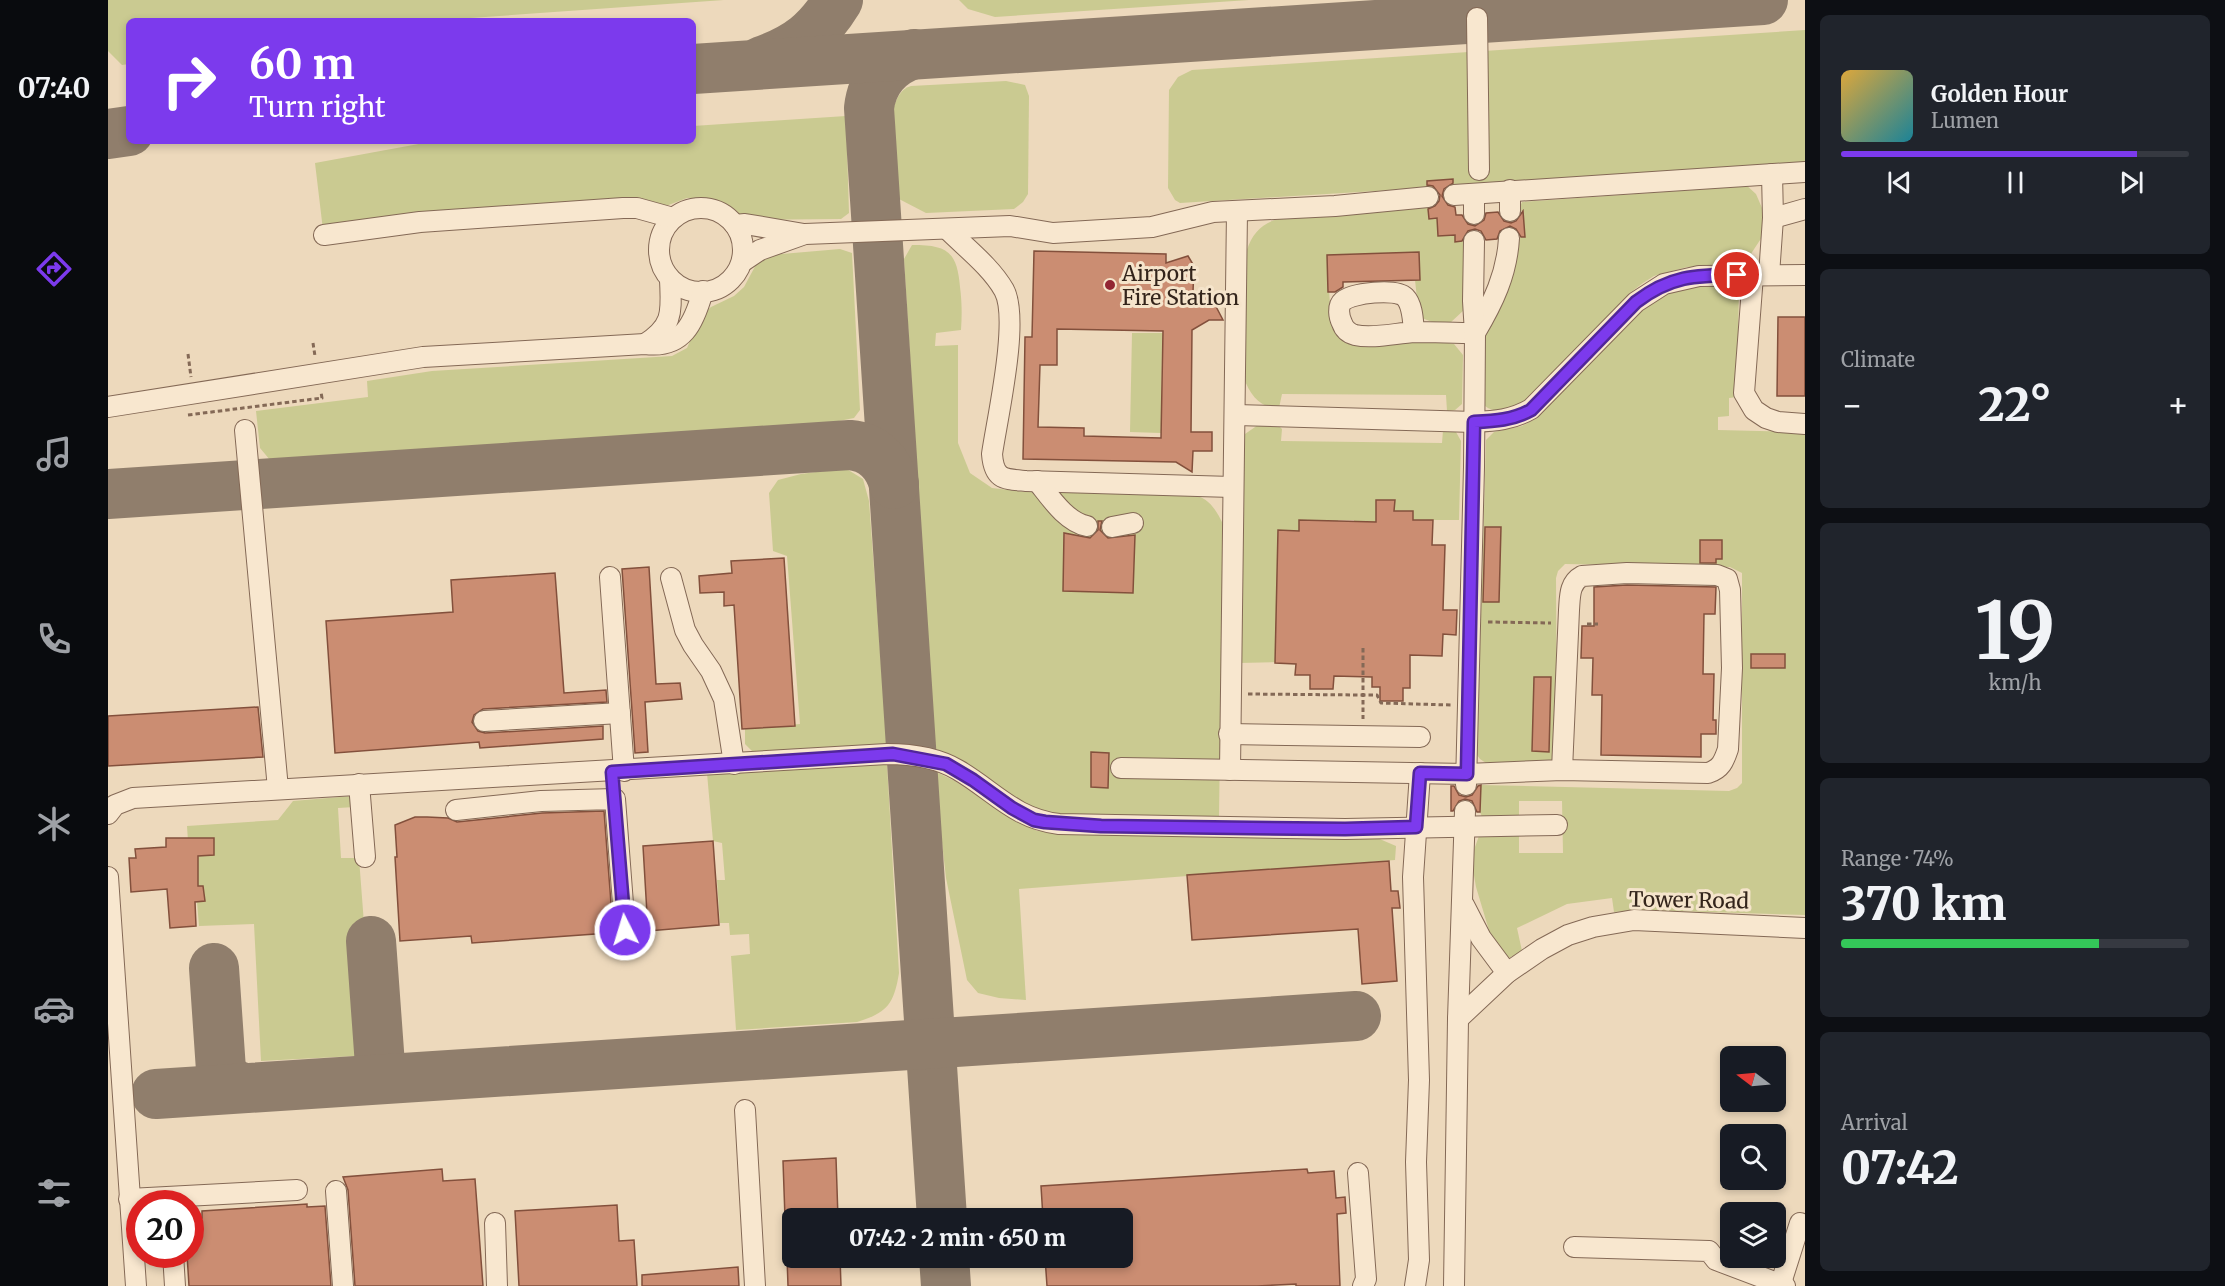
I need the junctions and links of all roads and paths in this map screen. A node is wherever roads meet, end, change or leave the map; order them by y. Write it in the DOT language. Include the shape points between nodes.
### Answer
graph roads {
  1 [pos="1478,18"];
  2 [pos="1479,170"];
  3 [pos="1805,172"];
  4 [pos="1772,174"];
  5 [pos="1510,190"];
  6 [pos="1474,194"];
  7 [pos="1454,195"];
  8 [pos="1428,197"];
  9 [pos="1805,210"];
  10 [pos="1237,211"];
  11 [pos="1510,212"];
  12 [pos="1474,214"];
  13 [pos="673,218"];
  14 [pos="1773,218"];
  15 [pos="735,225"];
  16 [pos="947,229"];
  17 [pos="805,234"];
  18 [pos="324,235"];
  19 [pos="1509,238"];
  20 [pos="1474,241"];
  21 [pos="742,262"];
  22 [pos="1761,275"];
  23 [pos="1805,275"];
  24 [pos="670,279"];
  25 [pos="703,291"];
  26 [pos="1414,332"];
  27 [pos="1475,333"];
  28 [pos="645,344"];
  29 [pos="322,398"];
  30 [pos="108,407"];
  31 [pos="196,414"];
  32 [pos="1236,415"];
  33 [pos="1474,422"];
  34 [pos="1805,424"];
  35 [pos="245,430"];
  36 [pos="1037,481"];
  37 [pos="1232,487"];
  38 [pos="1133,523"];
  39 [pos="1087,526"];
  40 [pos="1112,527"];
  41 [pos="610,577"];
  42 [pos="670,578"];
  43 [pos="1470,621"];
  44 [pos="1568,624"];
  45 [pos="1598,624"];
  46 [pos="1363,648"];
  47 [pos="1230,694"];
  48 [pos="1364,695"];
  49 [pos="1467,706"];
  50 [pos="620,713"];
  51 [pos="484,721"];
  52 [pos="1229,734"];
  53 [pos="1363,736"];
  54 [pos="1420,737"];
  55 [pos="734,764"];
  56 [pos="1121,768"];
  57 [pos="1230,770"];
  58 [pos="1562,770"];
  59 [pos="618,771"];
  60 [pos="1420,773"];
  61 [pos="1466,779"];
  62 [pos="360,784"];
  63 [pos="278,789"];
  64 [pos="615,799"];
  65 [pos="456,810"];
  66 [pos="108,814"];
  67 [pos="1464,819"];
  68 [pos="1557,825"];
  69 [pos="1416,827"];
  70 [pos="365,857"];
  71 [pos="108,877"];
  72 [pos="1462,902"];
  73 [pos="1805,928"];
  74 [pos="625,930"];
  75 [pos="1508,973"];
  76 [pos="1458,1019"];
  77 [pos="745,1110"];
  78 [pos="1358,1173"];
  79 [pos="128,1190"];
  80 [pos="297,1190"];
  81 [pos="336,1191"];
  82 [pos="204,1197"];
  83 [pos="495,1223"];
  84 [pos="1800,1223"];
  85 [pos="1574,1247"];
  86 [pos="135,1268"];
  87 [pos="174,1268"];
  88 [pos="1741,1278"];
  89 [pos="1782,1285"];
  90 [pos="136,1286"];
  91 [pos="175,1286"];
  92 [pos="343,1286"];
  93 [pos="497,1286"];
  94 [pos="755,1286"];
  95 [pos="1363,1286"];
  96 [pos="1415,1286"];
  97 [pos="1454,1286"];
  1 -- 2 [label="street"];
  3 -- 4 [label="street"];
  4 -- 5 [label="street"];
  4 -- 14 [label="street"];
  5 -- 6 [label="street"];
  5 -- 11 [label="street"];
  6 -- 7 [label="street"];
  6 -- 12 [label="street"];
  8 -- 10 [label="street"];
  9 -- 14 [label="street"];
  10 -- 16 [label="street" via="1214,212 1141,228 1053,233 1010,226"];
  10 -- 32 [label="street"];
  13 -- 15 [label="street" via="688,209 706,207 722,213"];
  13 -- 18 [label="street" via="623,208 420,222"];
  13 -- 24 [label="street" via="659,248"];
  14 -- 22 [label="street"];
  15 -- 17 [label="street"];
  15 -- 21 [label="street" via="743,242"];
  16 -- 17 [label="street"];
  16 -- 36 [label="street" via="999,282 1009,304 1010,333 993,465 1005,479"];
  17 -- 21 [label="street" via="760,250"];
  19 -- 27 [label="street" via="1499,285"];
  20 -- 27 [label="street"];
  21 -- 25 [label="street" via="720,288"];
  22 -- 23 [label="street"];
  22 -- 33 [label="street" via="1699,276 1664,284 1636,302 1531,410 1519,417"];
  22 -- 34 [label="street" via="1744,393 1754,410 1766,418"];
  24 -- 25 [label="street" via="681,287"];
  24 -- 28 [label="street" via="667,325"];
  25 -- 28 [label="street" via="692,319 678,339 659,346"];
  26 -- 27 [label="street"];
  27 -- 33 [label="street"];
  28 -- 30 [label="street" via="423,357"];
  29 -- 31 [label="path"];
  32 -- 33 [label="street"];
  32 -- 37 [label="street"];
  33 -- 43 [label="street"];
  35 -- 63 [label="street"];
  36 -- 37 [label="street"];
  36 -- 39 [label="street" via="1063,511"];
  37 -- 47 [label="street"];
  38 -- 40 [label="street"];
  41 -- 50 [label="street"];
  42 -- 55 [label="street" via="685,630 724,699"];
  43 -- 44 [label="path"];
  43 -- 49 [label="street"];
  44 -- 45 [label="path"];
  44 -- 58 [label="street"];
  44 -- 58 [label="street" via="1572,585 1582,576 1717,575 1730,584 1732,668 1728,749 1721,766 1708,772"];
  46 -- 48 [label="path"];
  47 -- 48 [label="path"];
  47 -- 52 [label="street"];
  48 -- 49 [label="path" via="1377,694 1381,703"];
  48 -- 53 [label="path"];
  49 -- 61 [label="street"];
  50 -- 51 [label="street"];
  50 -- 59 [label="street"];
  52 -- 53 [label="street"];
  52 -- 57 [label="street"];
  53 -- 54 [label="street"];
  55 -- 59 [label="street"];
  55 -- 69 [label="street" via="886,754 930,760 957,770 1034,820 1059,824"];
  56 -- 57 [label="street"];
  57 -- 60 [label="street"];
  58 -- 61 [label="street"];
  59 -- 62 [label="street"];
  59 -- 64 [label="street"];
  60 -- 61 [label="street"];
  60 -- 69 [label="street"];
  62 -- 63 [label="street"];
  62 -- 70 [label="street"];
  63 -- 66 [label="street" via="133,798 115,805"];
  64 -- 65 [label="street" via="541,801"];
  64 -- 74 [label="street"];
  67 -- 68 [label="street"];
  67 -- 69 [label="street"];
  67 -- 72 [label="street"];
  69 -- 96 [label="street" via="1413,877 1419,1260"];
  71 -- 79 [label="street"];
  72 -- 75 [label="street" via="1480,938"];
  72 -- 76 [label="street"];
  73 -- 75 [label="street, Tower Road" via="1634,920 1569,935"];
  75 -- 76 [label="street, Tower Road"];
  76 -- 97 [label="street"];
  77 -- 94 [label="street"];
  78 -- 95 [label="street" via="1366,1279"];
  80 -- 82 [label="street"];
  81 -- 92 [label="street"];
  83 -- 93 [label="street"];
  84 -- 89 [label="street"];
  85 -- 88 [label="street" via="1709,1251"];
  86 -- 90 [label="street"];
  87 -- 91 [label="street"];
  88 -- 89 [label="street"];
}
